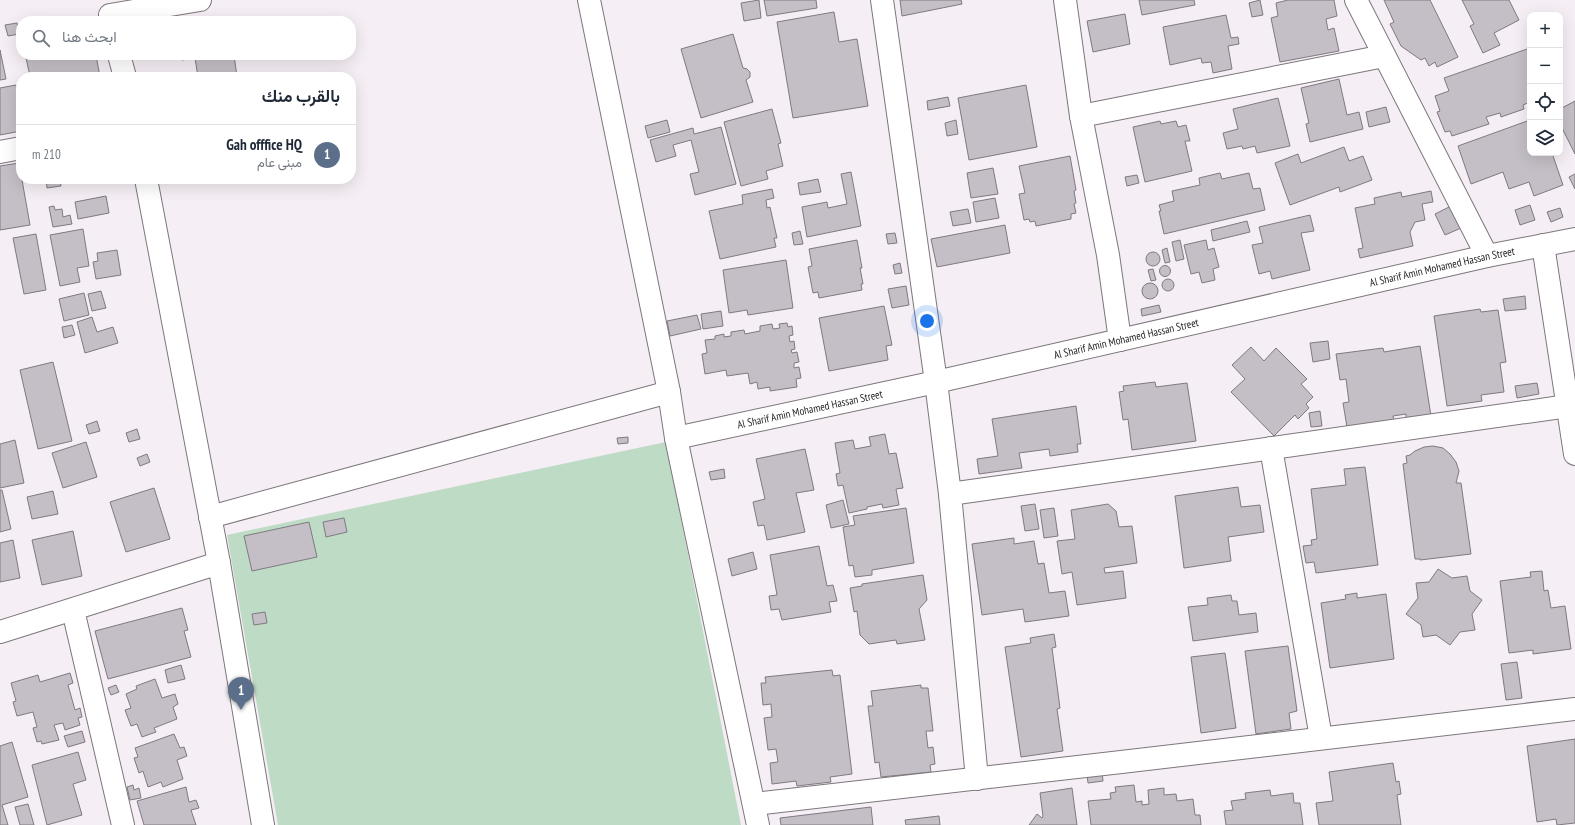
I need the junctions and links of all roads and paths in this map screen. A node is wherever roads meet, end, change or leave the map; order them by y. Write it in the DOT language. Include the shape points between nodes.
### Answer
graph roads {
  1 [pos="200,0"];
  2 [pos="588,0"];
  3 [pos="882,0"];
  4 [pos="1065,0"];
  5 [pos="1356,0"];
  6 [pos="109,12"];
  7 [pos="1384,56"];
  8 [pos="120,60"];
  9 [pos="124,72"];
  10 [pos="1081,116"];
  11 [pos="16,149"];
  12 [pos="0,152"];
  13 [pos="147,184"];
  14 [pos="1575,239"];
  15 [pos="1544,245"];
  16 [pos="1487,256"];
  17 [pos="1120,340"];
  18 [pos="936,382"];
  19 [pos="669,392"];
  20 [pos="1568,406"];
  21 [pos="676,438"];
  22 [pos="1271,448"];
  23 [pos="1575,454"];
  24 [pos="950,494"];
  25 [pos="210,517"];
  26 [pos="219,563"];
  27 [pos="73,610"];
  28 [pos="0,632"];
  29 [pos="1575,709"];
  30 [pos="1321,738"];
  31 [pos="977,779"];
  32 [pos="754,804"];
  33 [pos="123,825"];
  34 [pos="264,825"];
  35 [pos="758,825"];
  1 -- 6 [label="street"];
  2 -- 19 [label="street"];
  3 -- 18 [label="street"];
  4 -- 10 [label="street"];
  5 -- 7 [label="street"];
  7 -- 10 [label="street"];
  7 -- 16 [label="street"];
  8 -- 9 [label="street"];
  10 -- 17 [label="street" via="1108,255"];
  11 -- 12 [label="street"];
  13 -- 25 [label="street"];
  14 -- 15 [label="street, Al Sharif Amin Mohamed Hassan Street"];
  15 -- 16 [label="street, Al Sharif Amin Mohamed Hassan Street"];
  15 -- 20 [label="street"];
  16 -- 17 [label="street, Al Sharif Amin Mohamed Hassan Street"];
  17 -- 18 [label="street, Al Sharif Amin Mohamed Hassan Street"];
  18 -- 21 [label="street, Al Sharif Amin Mohamed Hassan Street"];
  18 -- 24 [label="street"];
  19 -- 21 [label="street"];
  19 -- 25 [label="street"];
  20 -- 22 [label="street"];
  20 -- 23 [label="street"];
  21 -- 32 [label="street"];
  22 -- 24 [label="street"];
  22 -- 30 [label="street"];
  24 -- 31 [label="street"];
  25 -- 26 [label="street"];
  26 -- 27 [label="street"];
  26 -- 34 [label="street"];
  27 -- 28 [label="street"];
  27 -- 33 [label="street"];
  29 -- 30 [label="street"];
  30 -- 31 [label="street"];
  31 -- 32 [label="street"];
  32 -- 35 [label="street"];
}
